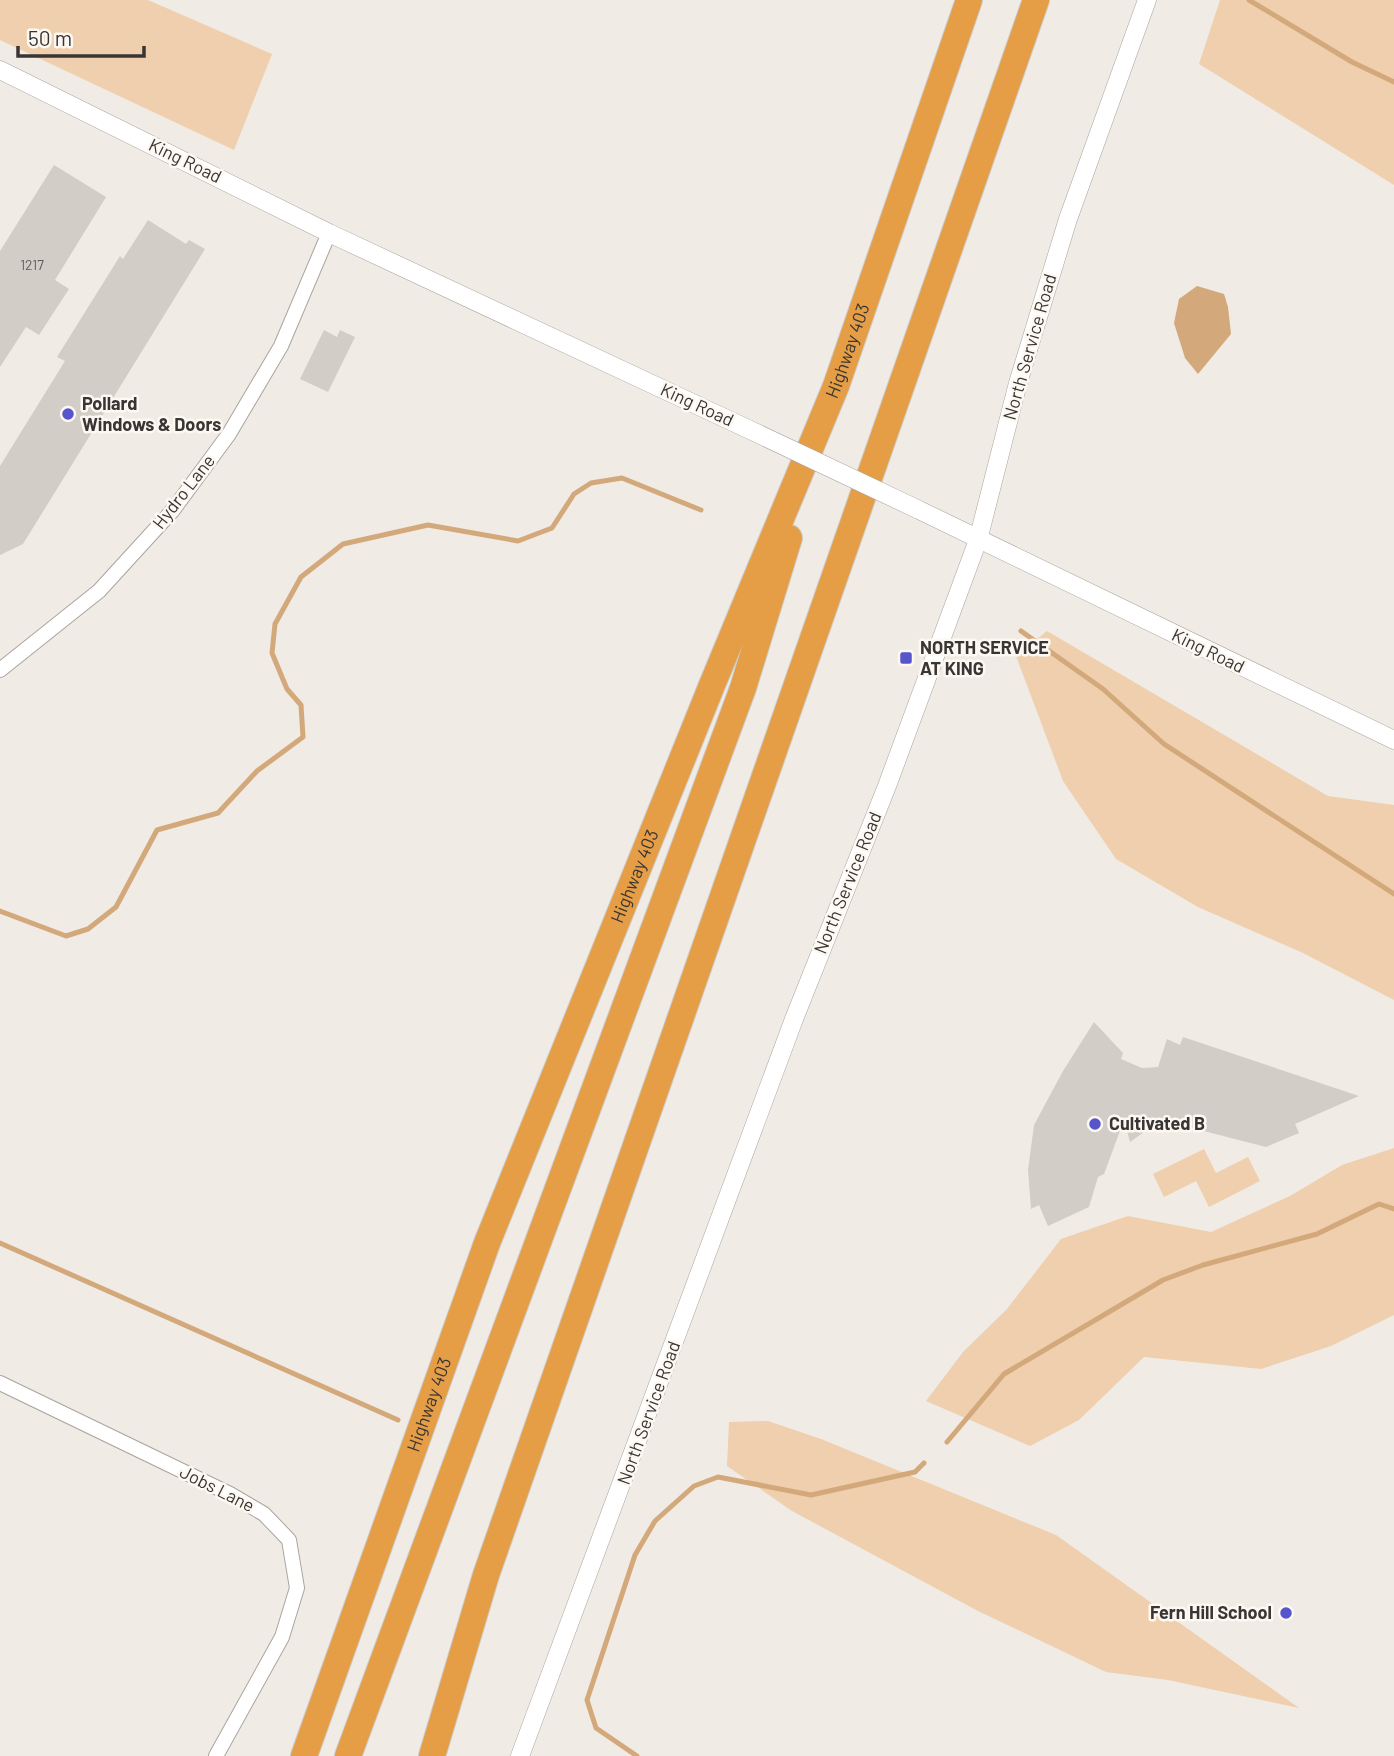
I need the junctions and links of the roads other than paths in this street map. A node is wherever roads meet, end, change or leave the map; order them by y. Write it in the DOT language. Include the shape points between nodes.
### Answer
graph roads {
  1 [pos="969,0"];
  2 [pos="1036,0"];
  3 [pos="1147,0"];
  4 [pos="0,70"];
  5 [pos="329,233"];
  6 [pos="836,386"];
  7 [pos="978,540"];
  8 [pos="0,670"];
  9 [pos="1394,740"];
  10 [pos="0,1383"];
  11 [pos="216,1756"];
  12 [pos="304,1756"];
  13 [pos="348,1756"];
  14 [pos="430,1756"];
  15 [pos="520,1756"];
  1 -- 6 [label="highway, Highway 403"];
  2 -- 14 [label="highway" via="486,1575"];
  3 -- 7 [label="street, North Service Road" via="1068,219 1018,383"];
  4 -- 5 [label="street, King Road"];
  5 -- 7 [label="street, King Road, bridge"];
  5 -- 8 [label="street, Hydro Lane" via="281,346 229,433 173,510 99,591"];
  6 -- 12 [label="highway, Highway 403" via="487,1243"];
  6 -- 13 [label="highway" via="743,688"];
  7 -- 9 [label="street, King Road"];
  7 -- 15 [label="street, North Service Road"];
  10 -- 11 [label="street, Jobs Lane" via="230,1493 264,1514 289,1540 298,1588 282,1637"];
}
